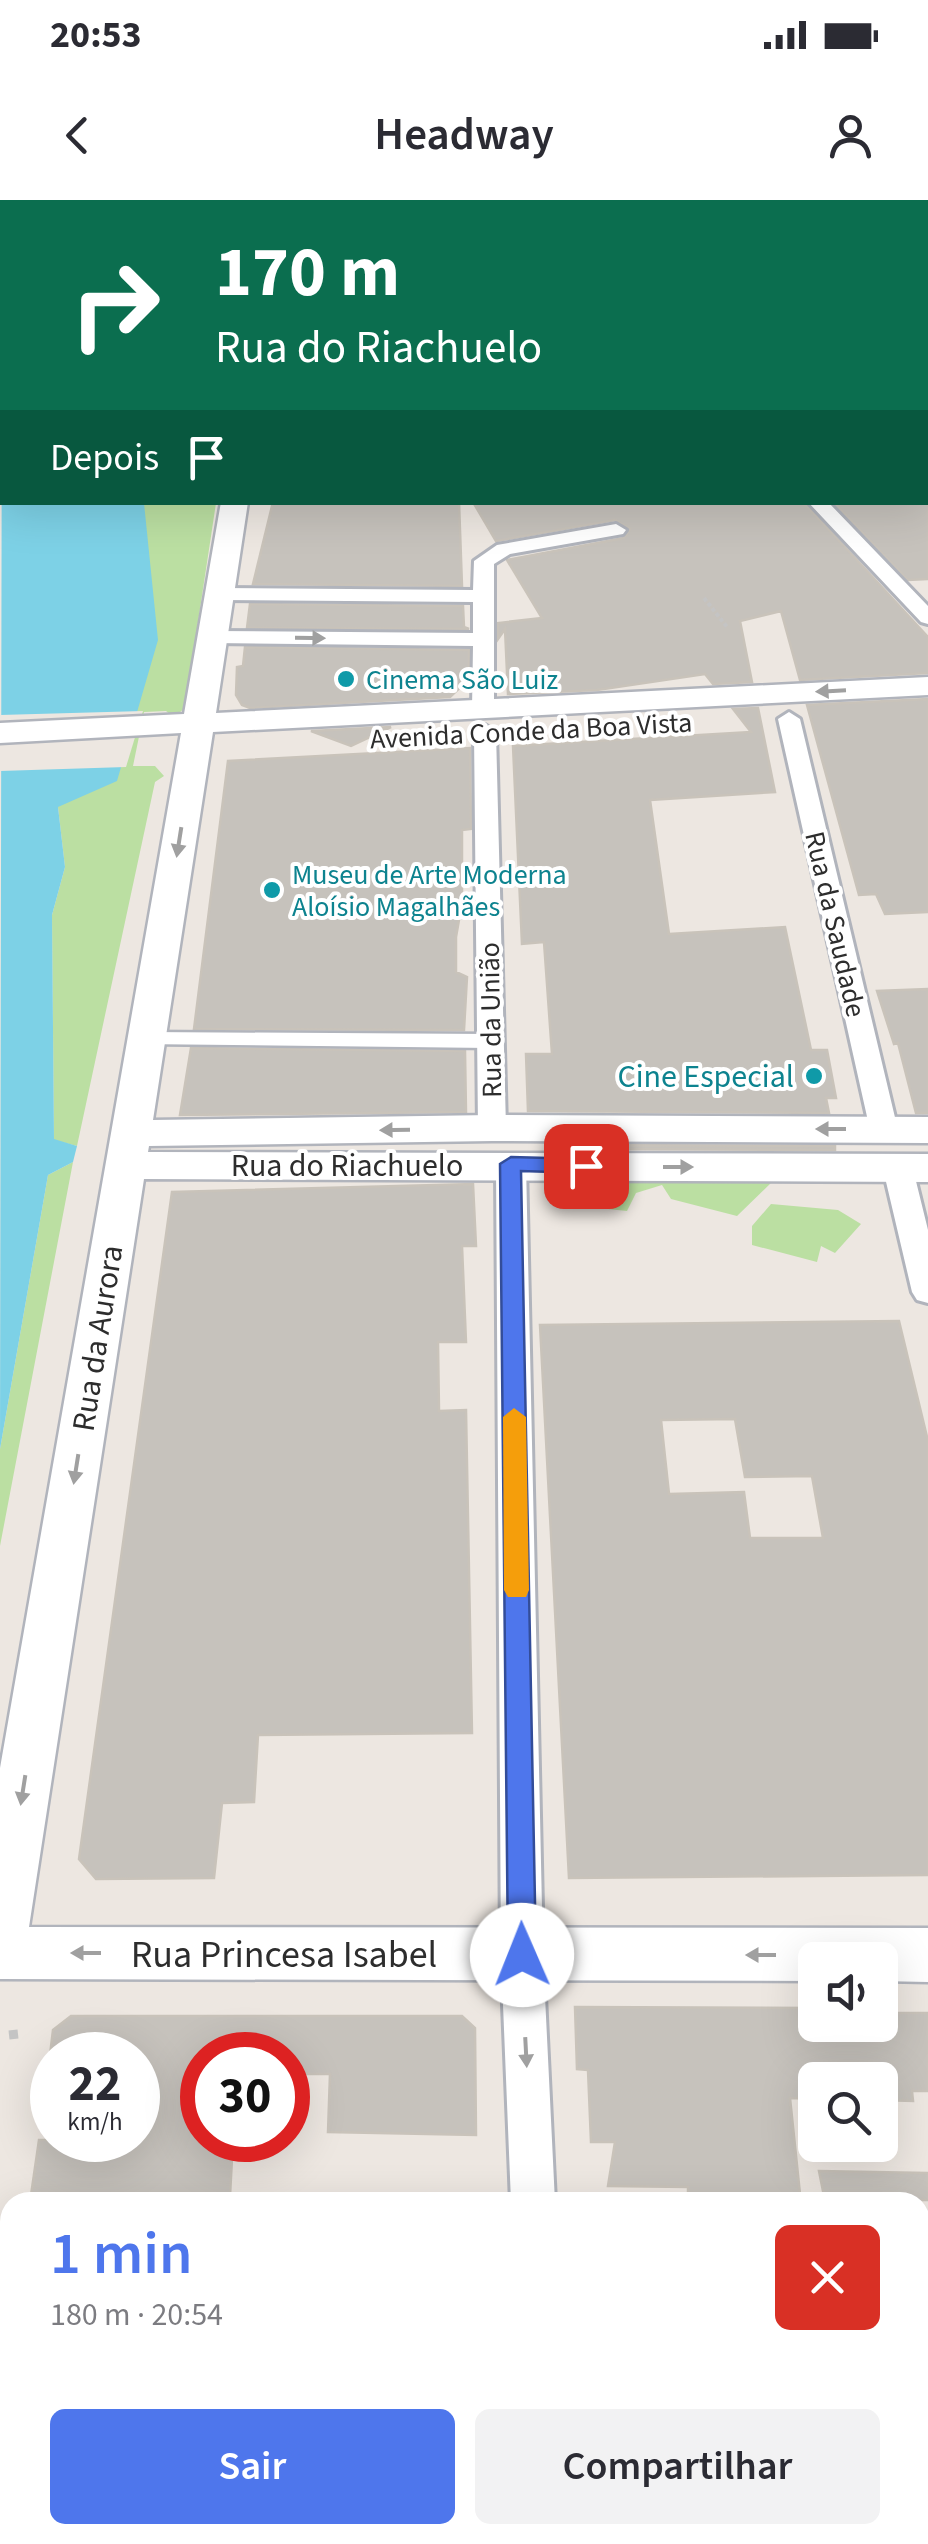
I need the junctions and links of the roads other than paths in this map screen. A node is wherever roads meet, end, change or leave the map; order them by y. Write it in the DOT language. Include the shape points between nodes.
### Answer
graph roads {
  1 [pos="235,505"];
  2 [pos="821,505"];
  3 [pos="616,530"];
  4 [pos="220,594"];
  5 [pos="484,596"];
  6 [pos="928,618"];
  7 [pos="213,637"];
  8 [pos="484,640"];
  9 [pos="928,686"];
  10 [pos="928,712"];
  11 [pos="788,719"];
  12 [pos="484,720"];
  13 [pos="0,732"];
  14 [pos="197,735"];
  15 [pos="136,738"];
  16 [pos="0,754"];
  17 [pos="147,1039"];
  18 [pos="490,1041"];
  19 [pos="492,1128"];
  20 [pos="884,1130"];
  21 [pos="928,1130"];
  22 [pos="128,1149"];
  23 [pos="511,1164"];
  24 [pos="913,1169"];
  25 [pos="928,1292"];
  26 [pos="0,1930"];
  27 [pos="0,1953"];
  28 [pos="522,1955"];
  29 [pos="928,1955"];
  30 [pos="533,2192"];
  1 -- 4 [label="main road, Rua da Aurora"];
  2 -- 6 [label="street"];
  3 -- 5 [label="street, Rua da União" via="491,554 484,560"];
  4 -- 5 [label="street"];
  4 -- 7 [label="main road, Rua da Aurora"];
  5 -- 8 [label="street, Rua da União"];
  7 -- 8 [label="street, one-way"];
  7 -- 14 [label="main road, Rua da Aurora"];
  8 -- 12 [label="street, Rua da União"];
  9 -- 12 [label="main road, Avenida Conde da Boa Vista, one-way"];
  10 -- 11 [label="main road, Avenida Conde da Boa Vista"];
  11 -- 12 [label="main road, Avenida Conde da Boa Vista"];
  11 -- 20 [label="street, Rua da Saudade"];
  12 -- 14 [label="main road, Avenida Conde da Boa Vista"];
  12 -- 18 [label="street, Rua da União"];
  13 -- 15 [label="main road"];
  14 -- 15 [label="main road, Avenida Conde da Boa Vista"];
  14 -- 17 [label="main road, Rua da Aurora, one-way"];
  15 -- 16 [label="main road"];
  17 -- 18 [label="street"];
  17 -- 22 [label="main road, Rua da Aurora"];
  18 -- 19 [label="street, Rua da União"];
  20 -- 19 [label="main road, Rua do Riachuelo, one-way"];
  19 -- 22 [label="main road, Rua do Riachuelo, one-way"];
  20 -- 21 [label="main road, Rua do Riachuelo"];
  22 -- 23 [label="main road, Rua do Riachuelo"];
  22 -- 26 [label="main road, Rua da Aurora, one-way"];
  23 -- 24 [label="main road, Rua do Riachuelo, one-way"];
  23 -- 28 [label="street"];
  24 -- 25 [label="street"];
  28 -- 27 [label="main road, Rua Princesa Isabel, one-way"];
  29 -- 28 [label="main road, Rua Princesa Isabel, one-way"];
  28 -- 30 [label="street, one-way"];
}
